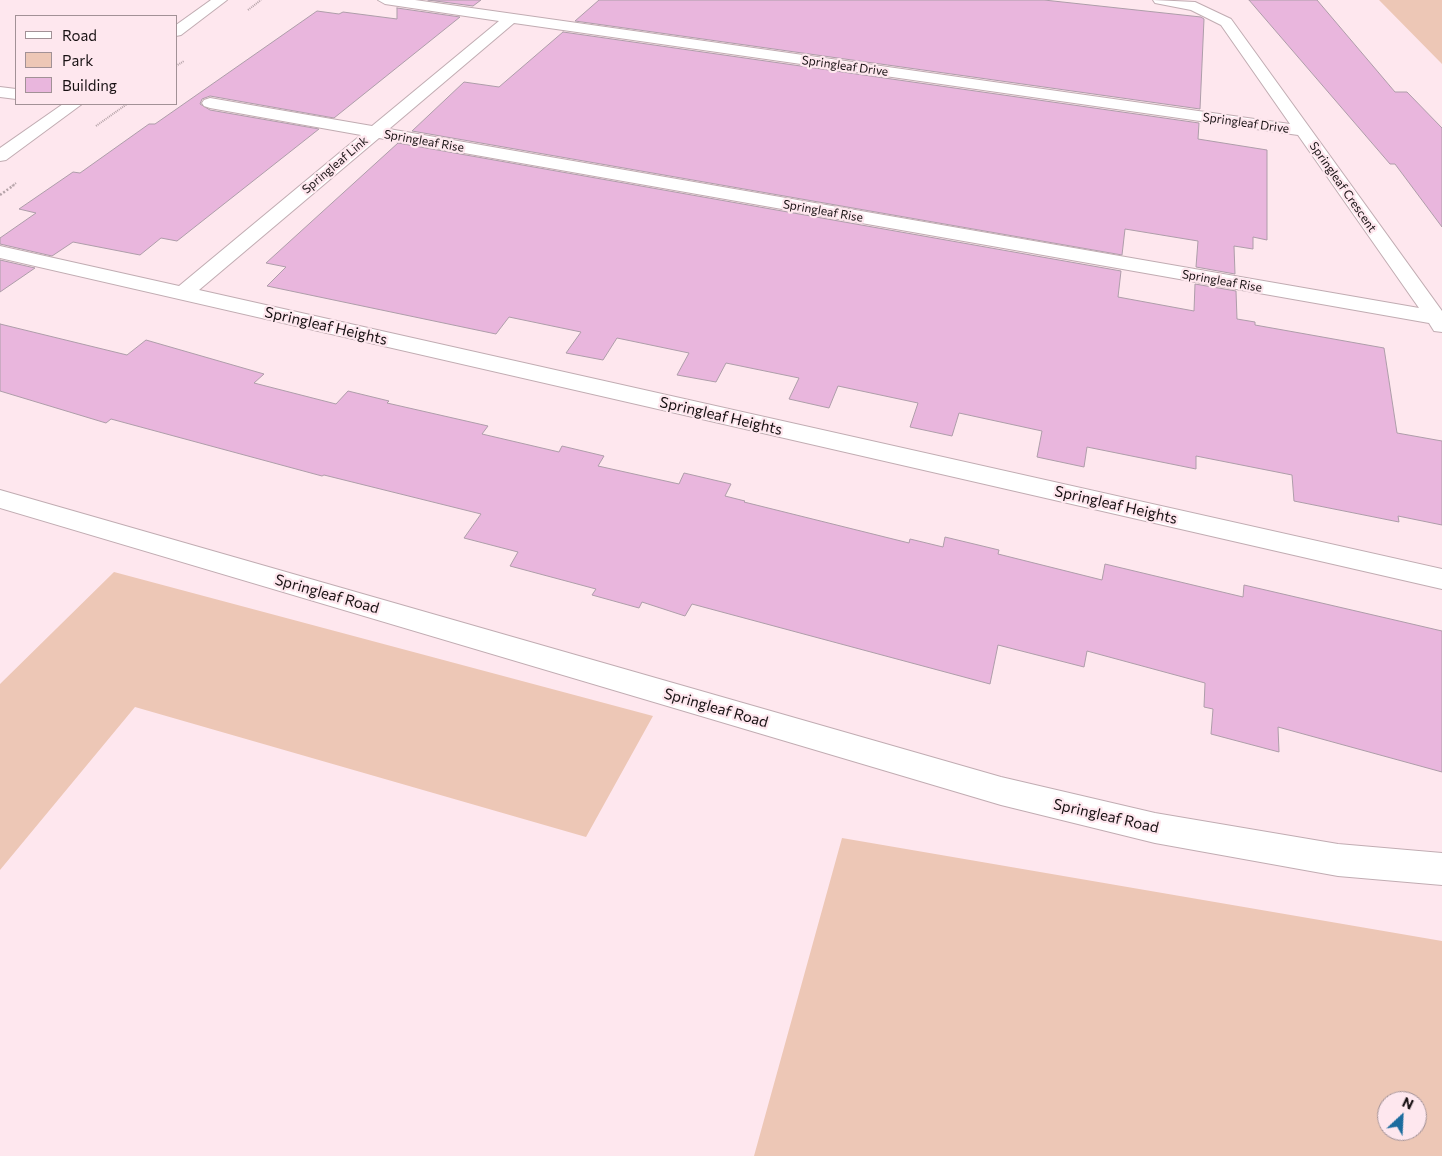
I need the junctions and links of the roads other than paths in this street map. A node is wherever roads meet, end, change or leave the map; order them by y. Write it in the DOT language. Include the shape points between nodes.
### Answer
graph roads {
  1 [pos="220,0"];
  2 [pos="385,0"];
  3 [pos="1169,1"];
  4 [pos="512,18"];
  5 [pos="178,31"];
  6 [pos="0,92"];
  7 [pos="15,94"];
  8 [pos="210,103"];
  9 [pos="73,105"];
  10 [pos="1304,131"];
  11 [pos="375,132"];
  12 [pos="0,156"];
  13 [pos="0,252"];
  14 [pos="182,294"];
  15 [pos="1439,322"];
  16 [pos="0,499"];
  17 [pos="1442,578"];
  18 [pos="1442,869"];
  1 -- 5 [label="street"];
  2 -- 4 [label="street, Springleaf Drive"];
  3 -- 10 [label="street, Springleaf Crescent" via="1195,6 1226,22"];
  4 -- 10 [label="street, Springleaf Drive"];
  4 -- 11 [label="street, Springleaf Link"];
  6 -- 7 [label="street"];
  8 -- 11 [label="street, Springleaf Rise"];
  9 -- 12 [label="street"];
  10 -- 15 [label="street, Springleaf Crescent"];
  11 -- 14 [label="street, Springleaf Link"];
  11 -- 15 [label="street, Springleaf Rise"];
  13 -- 14 [label="street, Springleaf Heights"];
  14 -- 17 [label="street, Springleaf Heights"];
  16 -- 18 [label="street, Springleaf Road" via="1001,791 1155,828 1338,860"];
}
